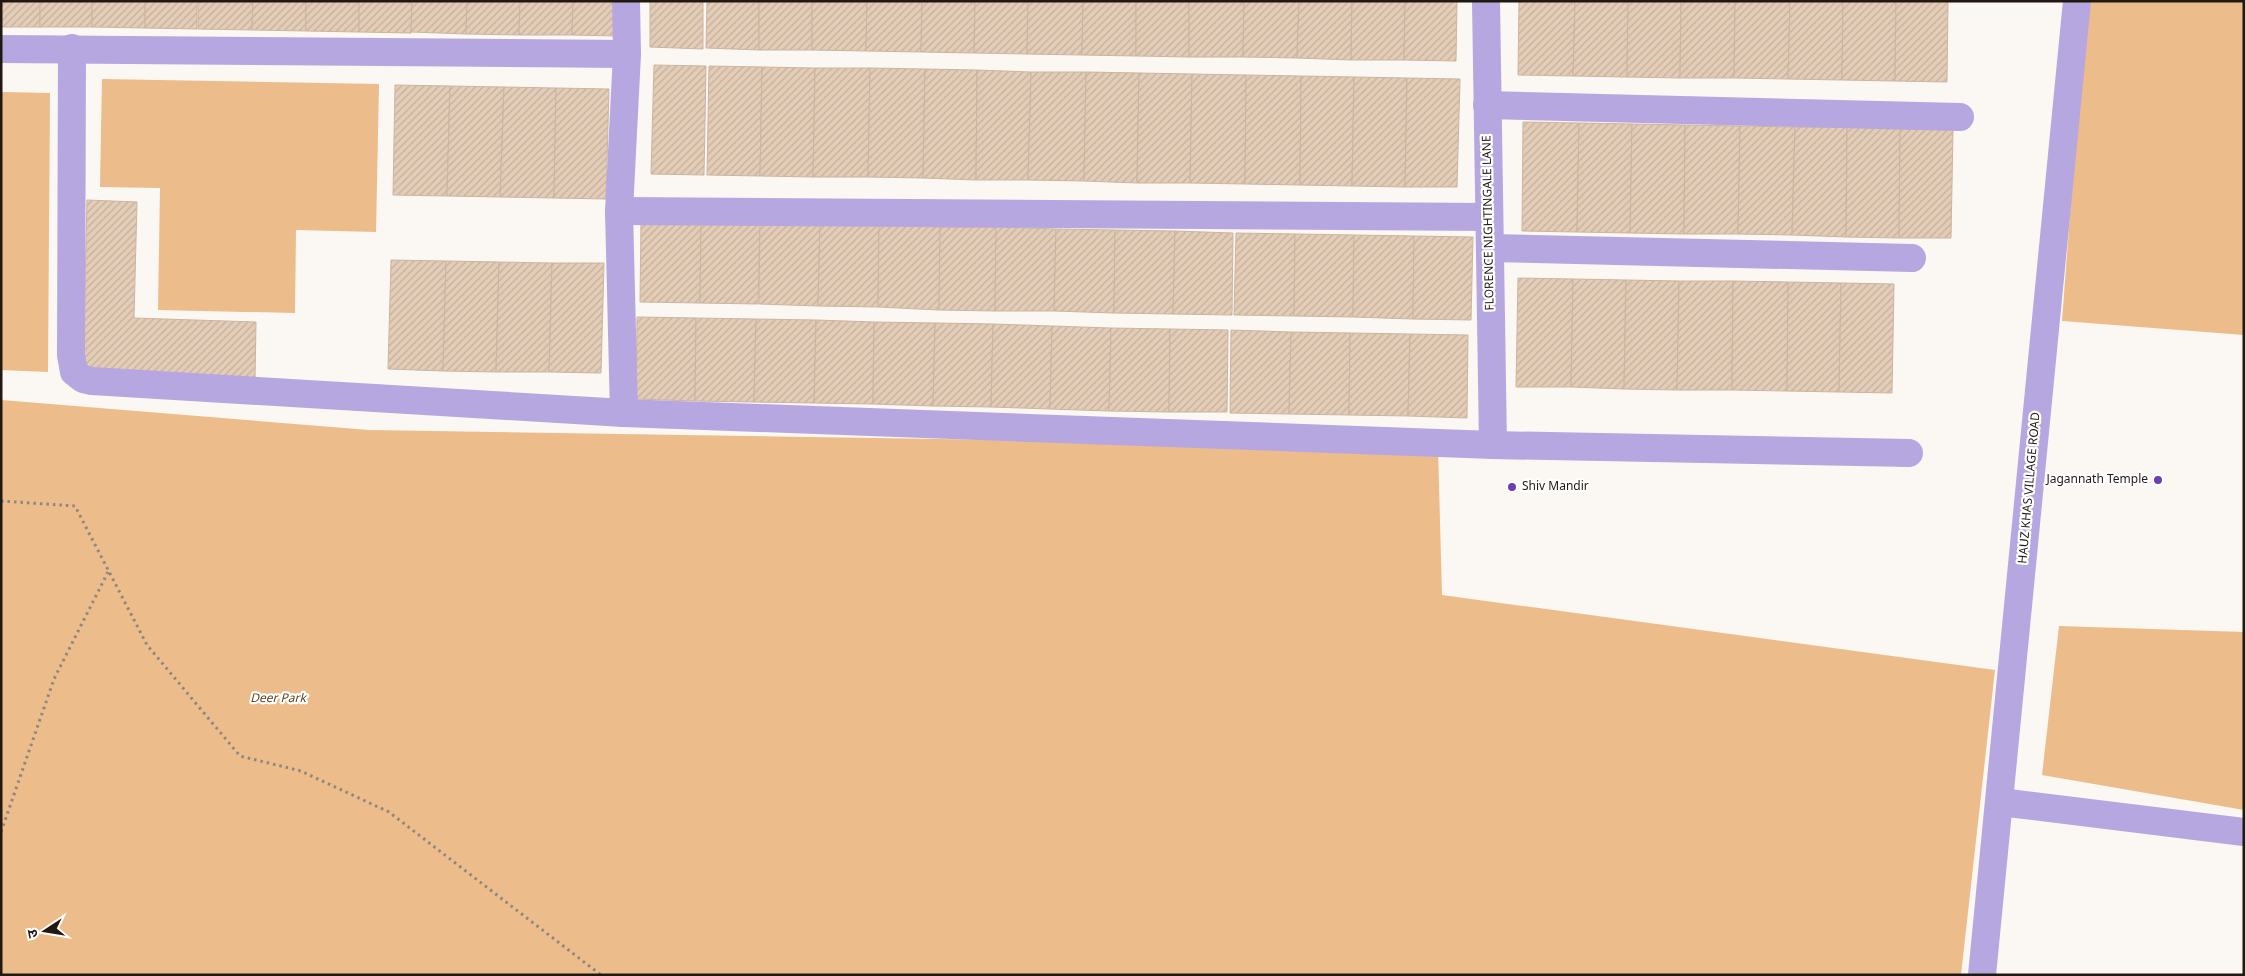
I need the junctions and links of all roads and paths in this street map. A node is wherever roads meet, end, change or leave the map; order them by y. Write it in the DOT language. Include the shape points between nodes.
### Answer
graph roads {
  1 [pos="626,1"];
  2 [pos="1486,1"];
  3 [pos="2077,1"];
  4 [pos="72,48"];
  5 [pos="1,49"];
  6 [pos="626,54"];
  7 [pos="1487,105"];
  8 [pos="1960,117"];
  9 [pos="620,210"];
  10 [pos="1489,217"];
  11 [pos="1490,248"];
  12 [pos="1912,258"];
  13 [pos="624,413"];
  14 [pos="1493,445"];
  15 [pos="1910,453"];
  16 [pos="1,501"];
  17 [pos="109,571"];
  18 [pos="2000,802"];
  19 [pos="1,832"];
  20 [pos="2244,832"];
  21 [pos="601,975"];
  22 [pos="1982,975"];
  1 -- 6 [label="street"];
  2 -- 7 [label="street, FLORENCE NIGHTINGALE LANE"];
  3 -- 18 [label="street, HAUZ KHAS VILLAGE ROAD"];
  4 -- 5 [label="street"];
  4 -- 6 [label="street"];
  4 -- 13 [label="street" via="71,355 74,372 83,379"];
  6 -- 9 [label="street"];
  7 -- 8 [label="street"];
  7 -- 10 [label="street, FLORENCE NIGHTINGALE LANE"];
  9 -- 10 [label="street"];
  9 -- 13 [label="street"];
  10 -- 11 [label="street, FLORENCE NIGHTINGALE LANE"];
  11 -- 12 [label="street"];
  11 -- 14 [label="street, FLORENCE NIGHTINGALE LANE"];
  13 -- 14 [label="street"];
  14 -- 15 [label="street"];
  16 -- 17 [label="path" via="75,506"];
  17 -- 19 [label="path" via="54,679"];
  17 -- 21 [label="path" via="147,645 240,756 301,771 389,812"];
  18 -- 20 [label="street"];
  18 -- 22 [label="street, HAUZ KHAS VILLAGE ROAD"];
}
